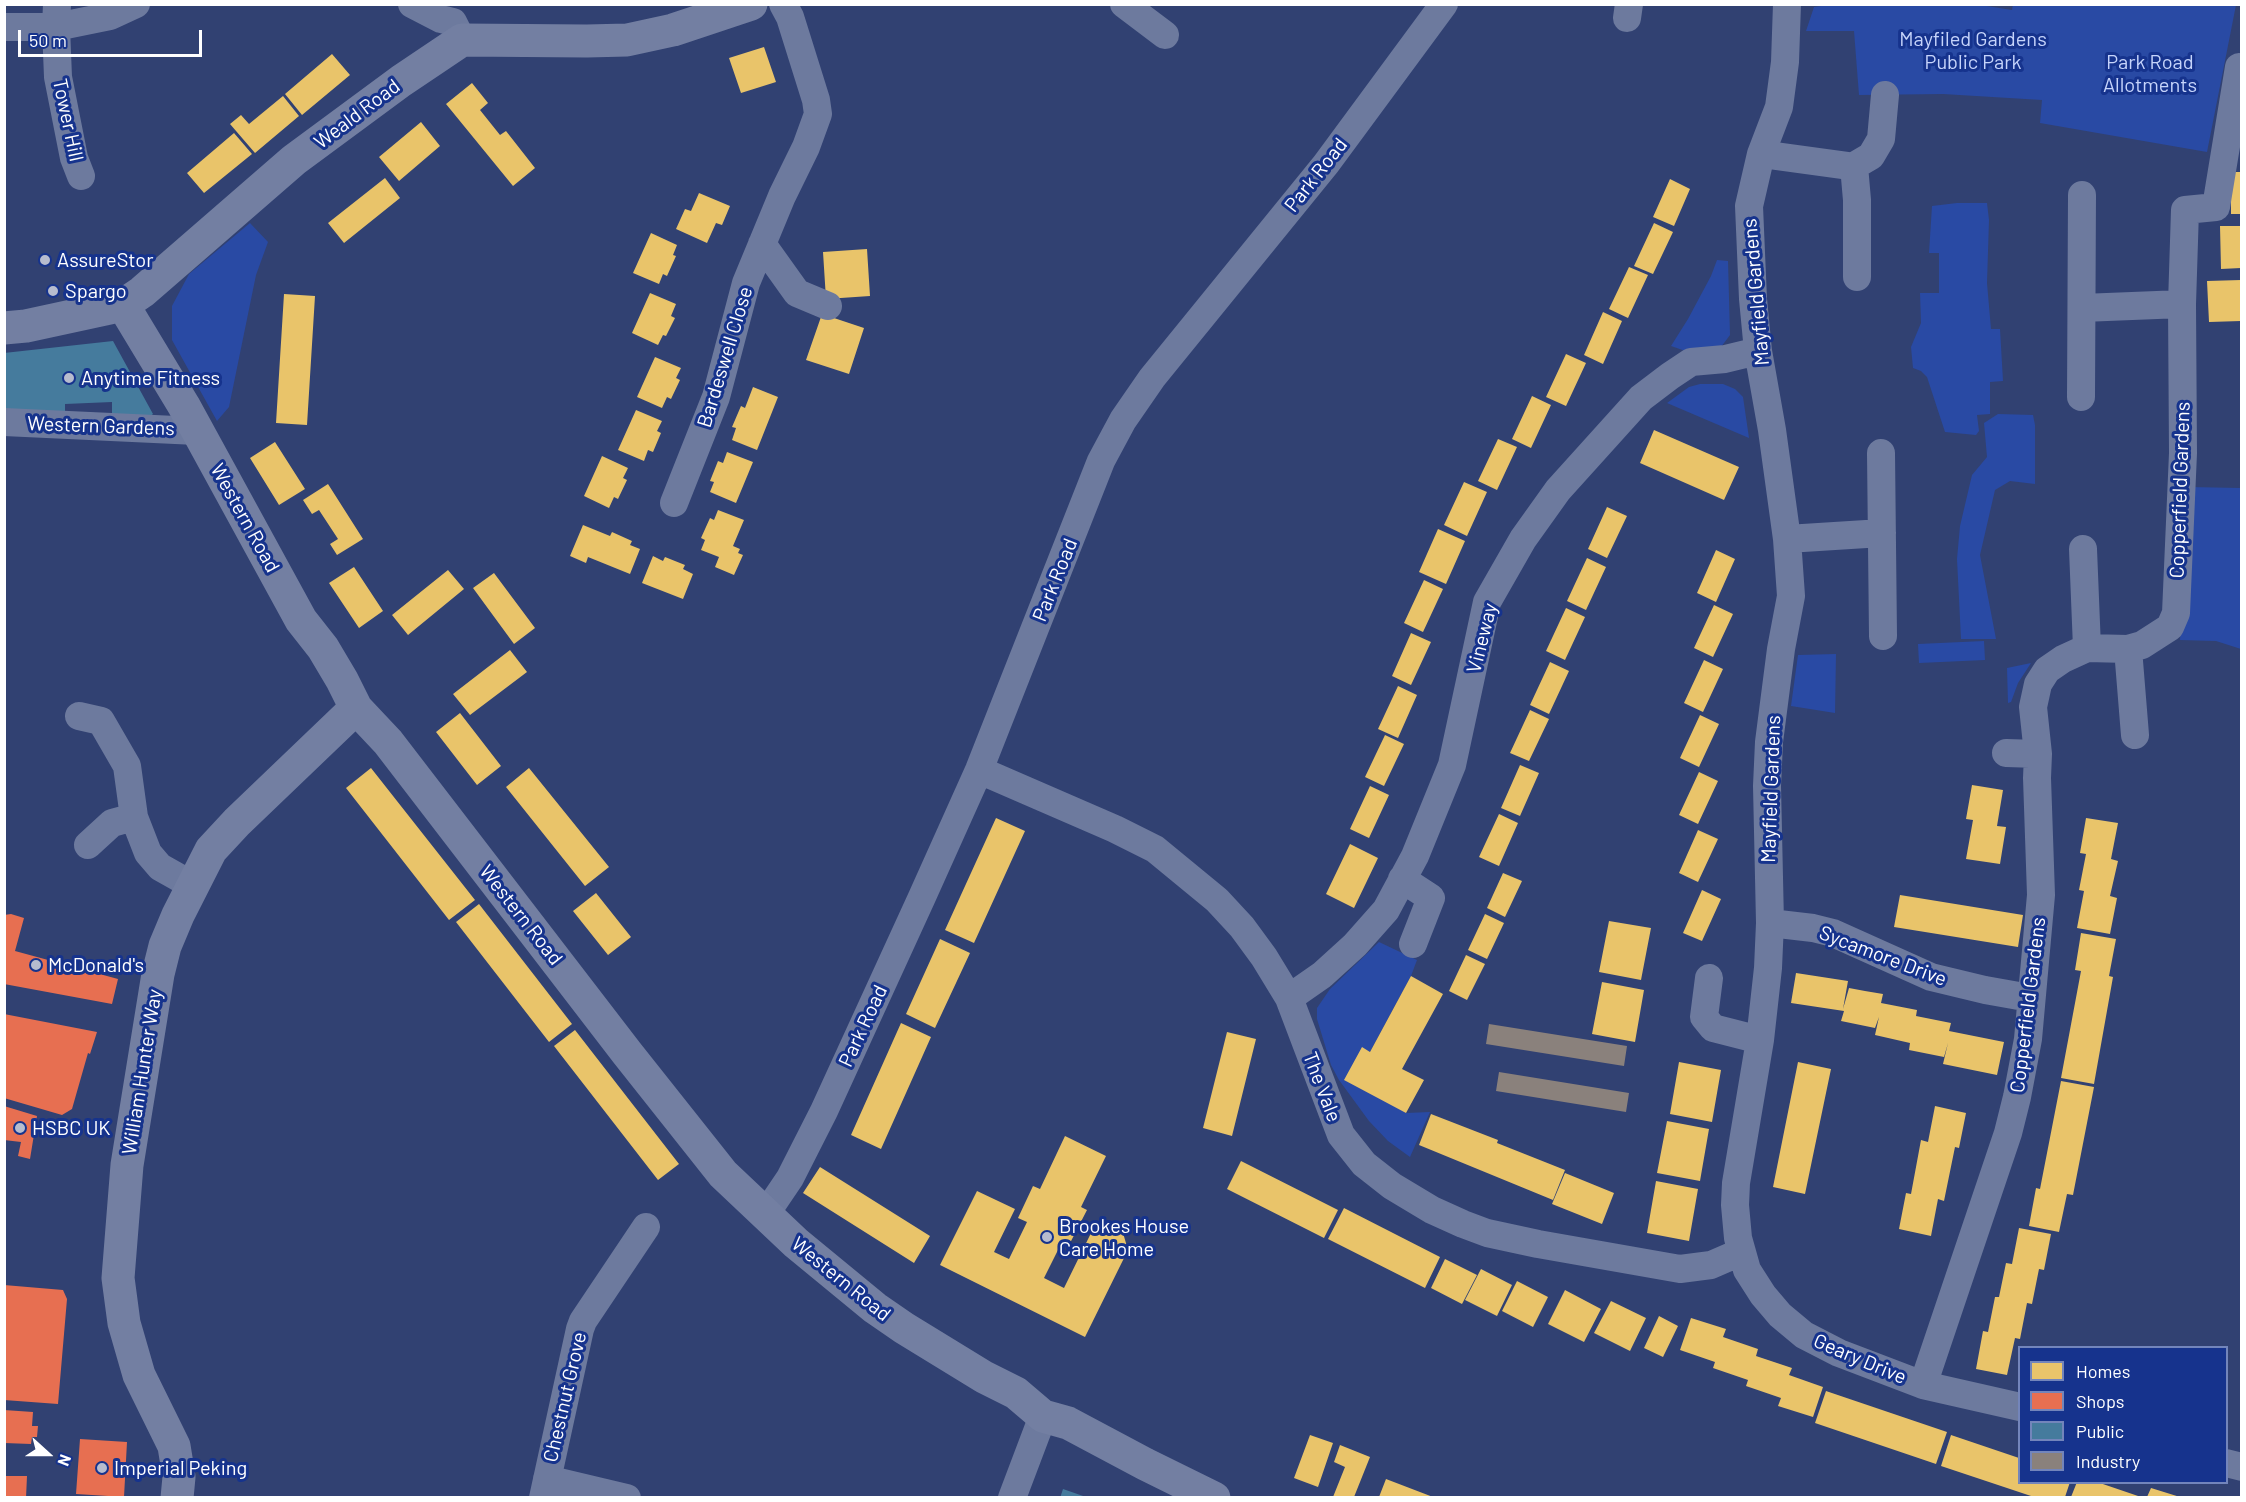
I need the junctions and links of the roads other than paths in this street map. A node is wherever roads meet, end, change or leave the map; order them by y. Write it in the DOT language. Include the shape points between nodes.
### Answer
graph roads {
  1 [pos="136,4"];
  2 [pos="412,4"];
  3 [pos="751,4"];
  4 [pos="783,4"];
  5 [pos="1124,4"];
  6 [pos="1444,4"];
  7 [pos="1787,4"];
  8 [pos="56,16"];
  9 [pos="458,22"];
  10 [pos="4,27"];
  11 [pos="1165,35"];
  12 [pos="2240,67"];
  13 [pos="1886,94"];
  14 [pos="1761,153"];
  15 [pos="1856,167"];
  16 [pos="81,176"];
  17 [pos="2082,195"];
  18 [pos="762,244"];
  19 [pos="1857,277"];
  20 [pos="2182,304"];
  21 [pos="123,305"];
  22 [pos="828,306"];
  23 [pos="2082,308"];
  24 [pos="12,325"];
  25 [pos="1758,351"];
  26 [pos="2081,398"];
  27 [pos="4,422"];
  28 [pos="197,430"];
  29 [pos="1881,453"];
  30 [pos="674,503"];
  31 [pos="1882,533"];
  32 [pos="1787,539"];
  33 [pos="2083,549"];
  34 [pos="1883,636"];
  35 [pos="2087,648"];
  36 [pos="2128,649"];
  37 [pos="356,708"];
  38 [pos="80,716"];
  39 [pos="2135,735"];
  40 [pos="2006,753"];
  41 [pos="2038,754"];
  42 [pos="979,770"];
  43 [pos="134,817"];
  44 [pos="88,845"];
  45 [pos="1402,879"];
  46 [pos="192,885"];
  47 [pos="1770,923"];
  48 [pos="1413,944"];
  49 [pos="1709,978"];
  50 [pos="1289,998"];
  51 [pos="2030,998"];
  52 [pos="1760,1040"];
  53 [pos="765,1215"];
  54 [pos="646,1227"];
  55 [pos="1741,1252"];
  56 [pos="1923,1385"];
  57 [pos="2018,1407"];
  58 [pos="1043,1416"];
  59 [pos="545,1488"];
  60 [pos="177,1497"];
  61 [pos="627,1497"];
  62 [pos="1012,1497"];
  63 [pos="1214,1497"];
  1 -- 8 [label="street" via="110,16"];
  2 -- 9 [label="street" via="441,19"];
  3 -- 9 [label="street" via="673,30 627,40 587,41"];
  4 -- 18 [label="street, Bardeswell Close" via="818,114"];
  5 -- 11 [label="street"];
  6 -- 42 [label="street, Park Road" via="1326,164 1152,378 1123,420 1101,461"];
  7 -- 14 [label="street, Mayfield Gardens" via="1779,107"];
  8 -- 10 [label="street"];
  8 -- 16 [label="street, Tower Hill" via="58,77"];
  9 -- 21 [label="street, Weald Road" via="401,81 294,160"];
  12 -- 20 [label="street, Copperfield Gardens" via="2216,207 2185,210"];
  13 -- 15 [label="street" via="1881,139 1871,156"];
  14 -- 15 [label="street"];
  14 -- 25 [label="street, Mayfield Gardens" via="1749,206"];
  15 -- 19 [label="street"];
  17 -- 23 [label="street"];
  18 -- 22 [label="street" via="797,293"];
  18 -- 30 [label="street, Bardeswell Close" via="746,283 716,397"];
  20 -- 23 [label="street"];
  20 -- 36 [label="street, Copperfield Gardens" via="2183,453 2176,613 2170,627 2161,634"];
  21 -- 24 [label="street, Weald Road"];
  21 -- 28 [label="street, Western Road"];
  23 -- 26 [label="street"];
  25 -- 32 [label="street, Mayfield Gardens"];
  25 -- 45 [label="street, Vineway" via="1691,362 1641,398 1558,490 1523,539 1488,603 1452,765"];
  27 -- 28 [label="street, Western Gardens"];
  28 -- 37 [label="street, Western Road" via="301,620 323,648"];
  29 -- 31 [label="street"];
  31 -- 32 [label="street"];
  31 -- 34 [label="street"];
  32 -- 47 [label="street, Mayfield Gardens" via="1791,596 1773,712 1767,786"];
  33 -- 35 [label="street"];
  35 -- 36 [label="street, Copperfield Gardens"];
  35 -- 41 [label="street, Copperfield Gardens" via="2047,670 2038,684 2033,707"];
  36 -- 39 [label="street"];
  37 -- 46 [label="street, William Hunter Way" via="211,850"];
  37 -- 53 [label="street, Western Road" via="388,742 705,1153"];
  38 -- 43 [label="street" via="101,721 127,766"];
  40 -- 41 [label="street"];
  41 -- 51 [label="street, Copperfield Gardens" via="2042,895"];
  42 -- 50 [label="street, The Vale" via="1155,849 1217,900 1242,927"];
  42 -- 53 [label="street, Park Road" via="824,1111 790,1178"];
  43 -- 44 [label="street" via="112,823"];
  43 -- 46 [label="street" via="148,853 160,867"];
  45 -- 48 [label="street" via="1431,898"];
  45 -- 50 [label="street, Vineway" via="1386,910 1356,945"];
  46 -- 60 [label="street, William Hunter Way" via="165,946 158,974 127,1165 118,1278 124,1323 139,1375 174,1446 179,1477"];
  47 -- 51 [label="street, Sycamore Drive" via="1833,933 1931,977"];
  47 -- 52 [label="street, Mayfield Gardens"];
  49 -- 52 [label="street" via="1704,1017 1713,1028"];
  50 -- 55 [label="street, The Vale" via="1341,1135 1364,1164 1432,1210 1487,1233 1680,1269 1711,1265"];
  51 -- 56 [label="street, Copperfield Gardens" via="2028,1039 2008,1133"];
  52 -- 55 [label="street, Mayfield Gardens" via="1736,1183"];
  53 -- 58 [label="street, Western Road" via="875,1308 1016,1393"];
  54 -- 59 [label="street, Chestnut Grove" via="583,1321"];
  55 -- 56 [label="street, Geary Drive" via="1763,1295 1780,1316 1804,1335 1839,1353"];
  56 -- 57 [label="street, Geary Drive"];
  58 -- 62 [label="street"];
  58 -- 63 [label="street" via="1068,1423"];
  59 -- 61 [label="street"];
}
